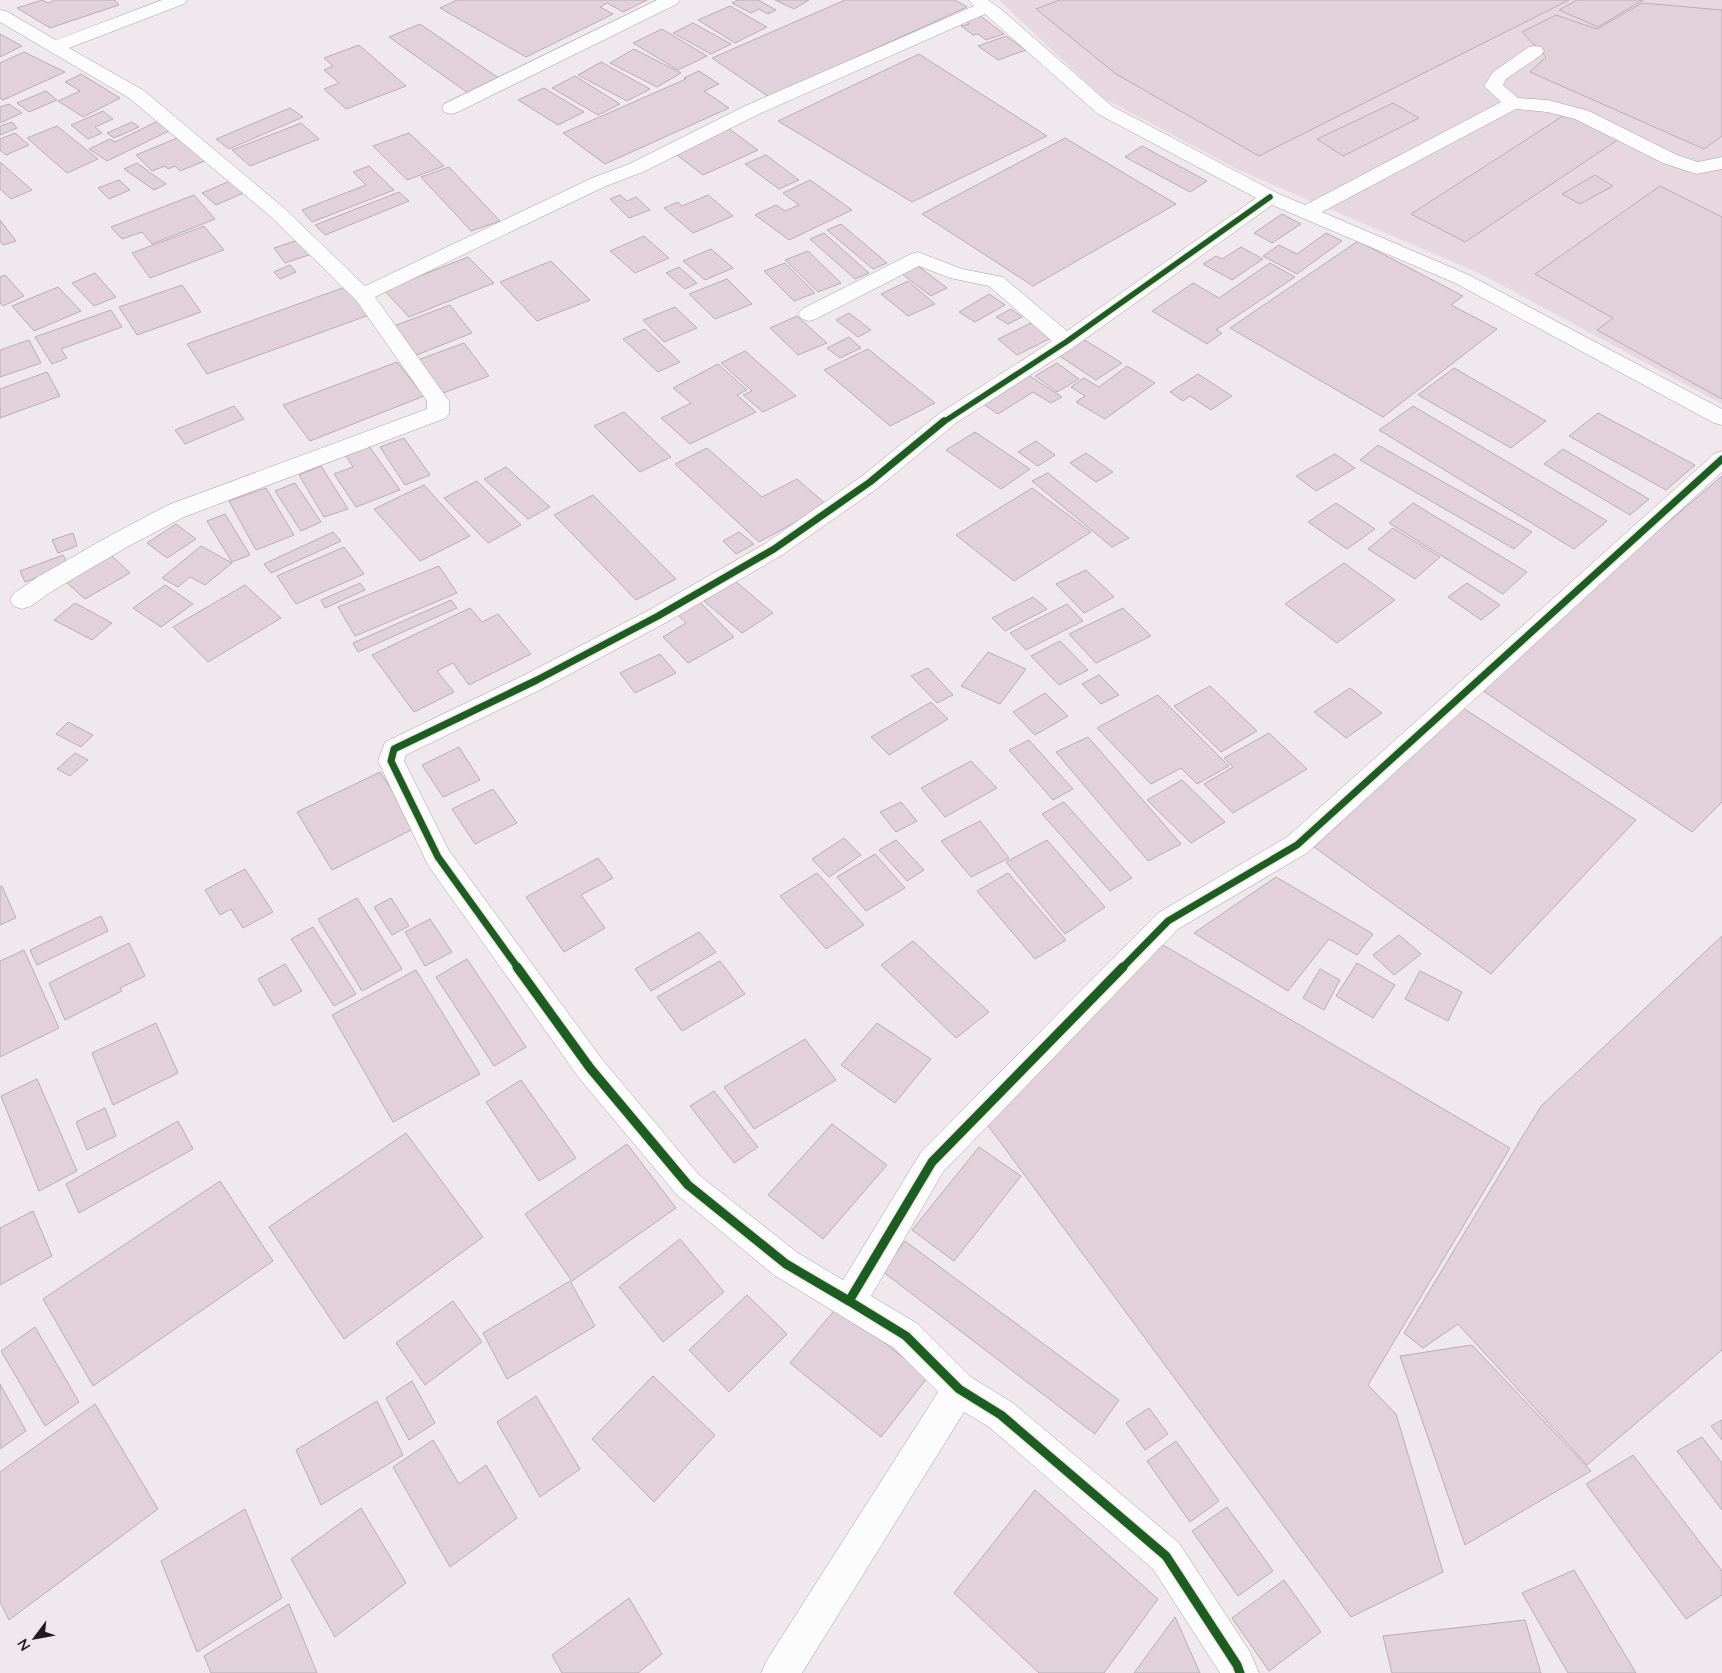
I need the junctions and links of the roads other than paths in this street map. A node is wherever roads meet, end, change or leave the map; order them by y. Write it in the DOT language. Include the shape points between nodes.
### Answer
graph roads {
  1 [pos="178,0"];
  2 [pos="671,0"];
  3 [pos="982,4"];
  4 [pos="0,15"];
  5 [pos="54,47"];
  6 [pos="1535,51"];
  7 [pos="1513,104"];
  8 [pos="451,108"];
  9 [pos="1722,163"];
  10 [pos="1270,197"];
  11 [pos="1307,212"];
  12 [pos="362,295"];
  13 [pos="810,314"];
  14 [pos="1066,342"];
  15 [pos="1722,418"];
  16 [pos="1722,459"];
  17 [pos="22,600"];
  18 [pos="849,1301"];
  19 [pos="959,1389"];
  20 [pos="780,1673"];
  21 [pos="1240,1673"];
  1 -- 5 [label="street"];
  2 -- 8 [label="street"];
  3 -- 10 [label="street" via="1105,110"];
  3 -- 12 [label="street"];
  4 -- 5 [label="street"];
  5 -- 12 [label="street" via="136,94 277,212"];
  6 -- 7 [label="street" via="1499,76 1493,86"];
  7 -- 9 [label="street" via="1548,106 1582,115 1697,168"];
  7 -- 11 [label="street"];
  10 -- 11 [label="street"];
  10 -- 14 [label="street"];
  11 -- 15 [label="street" via="1462,279"];
  12 -- 17 [label="street" via="438,401 438,413 176,511 118,541"];
  13 -- 14 [label="street" via="918,258 957,274 996,281"];
  14 -- 18 [label="street" via="948,418 870,482 774,549 545,676 394,749 391,761 438,857 590,1068 688,1185 786,1264"];
  16 -- 18 [label="street" via="1297,845 1168,921 932,1162"];
  18 -- 19 [label="street" via="906,1336"];
  19 -- 20 [label="street"];
  19 -- 21 [label="street" via="1001,1416 1166,1556"];
}
